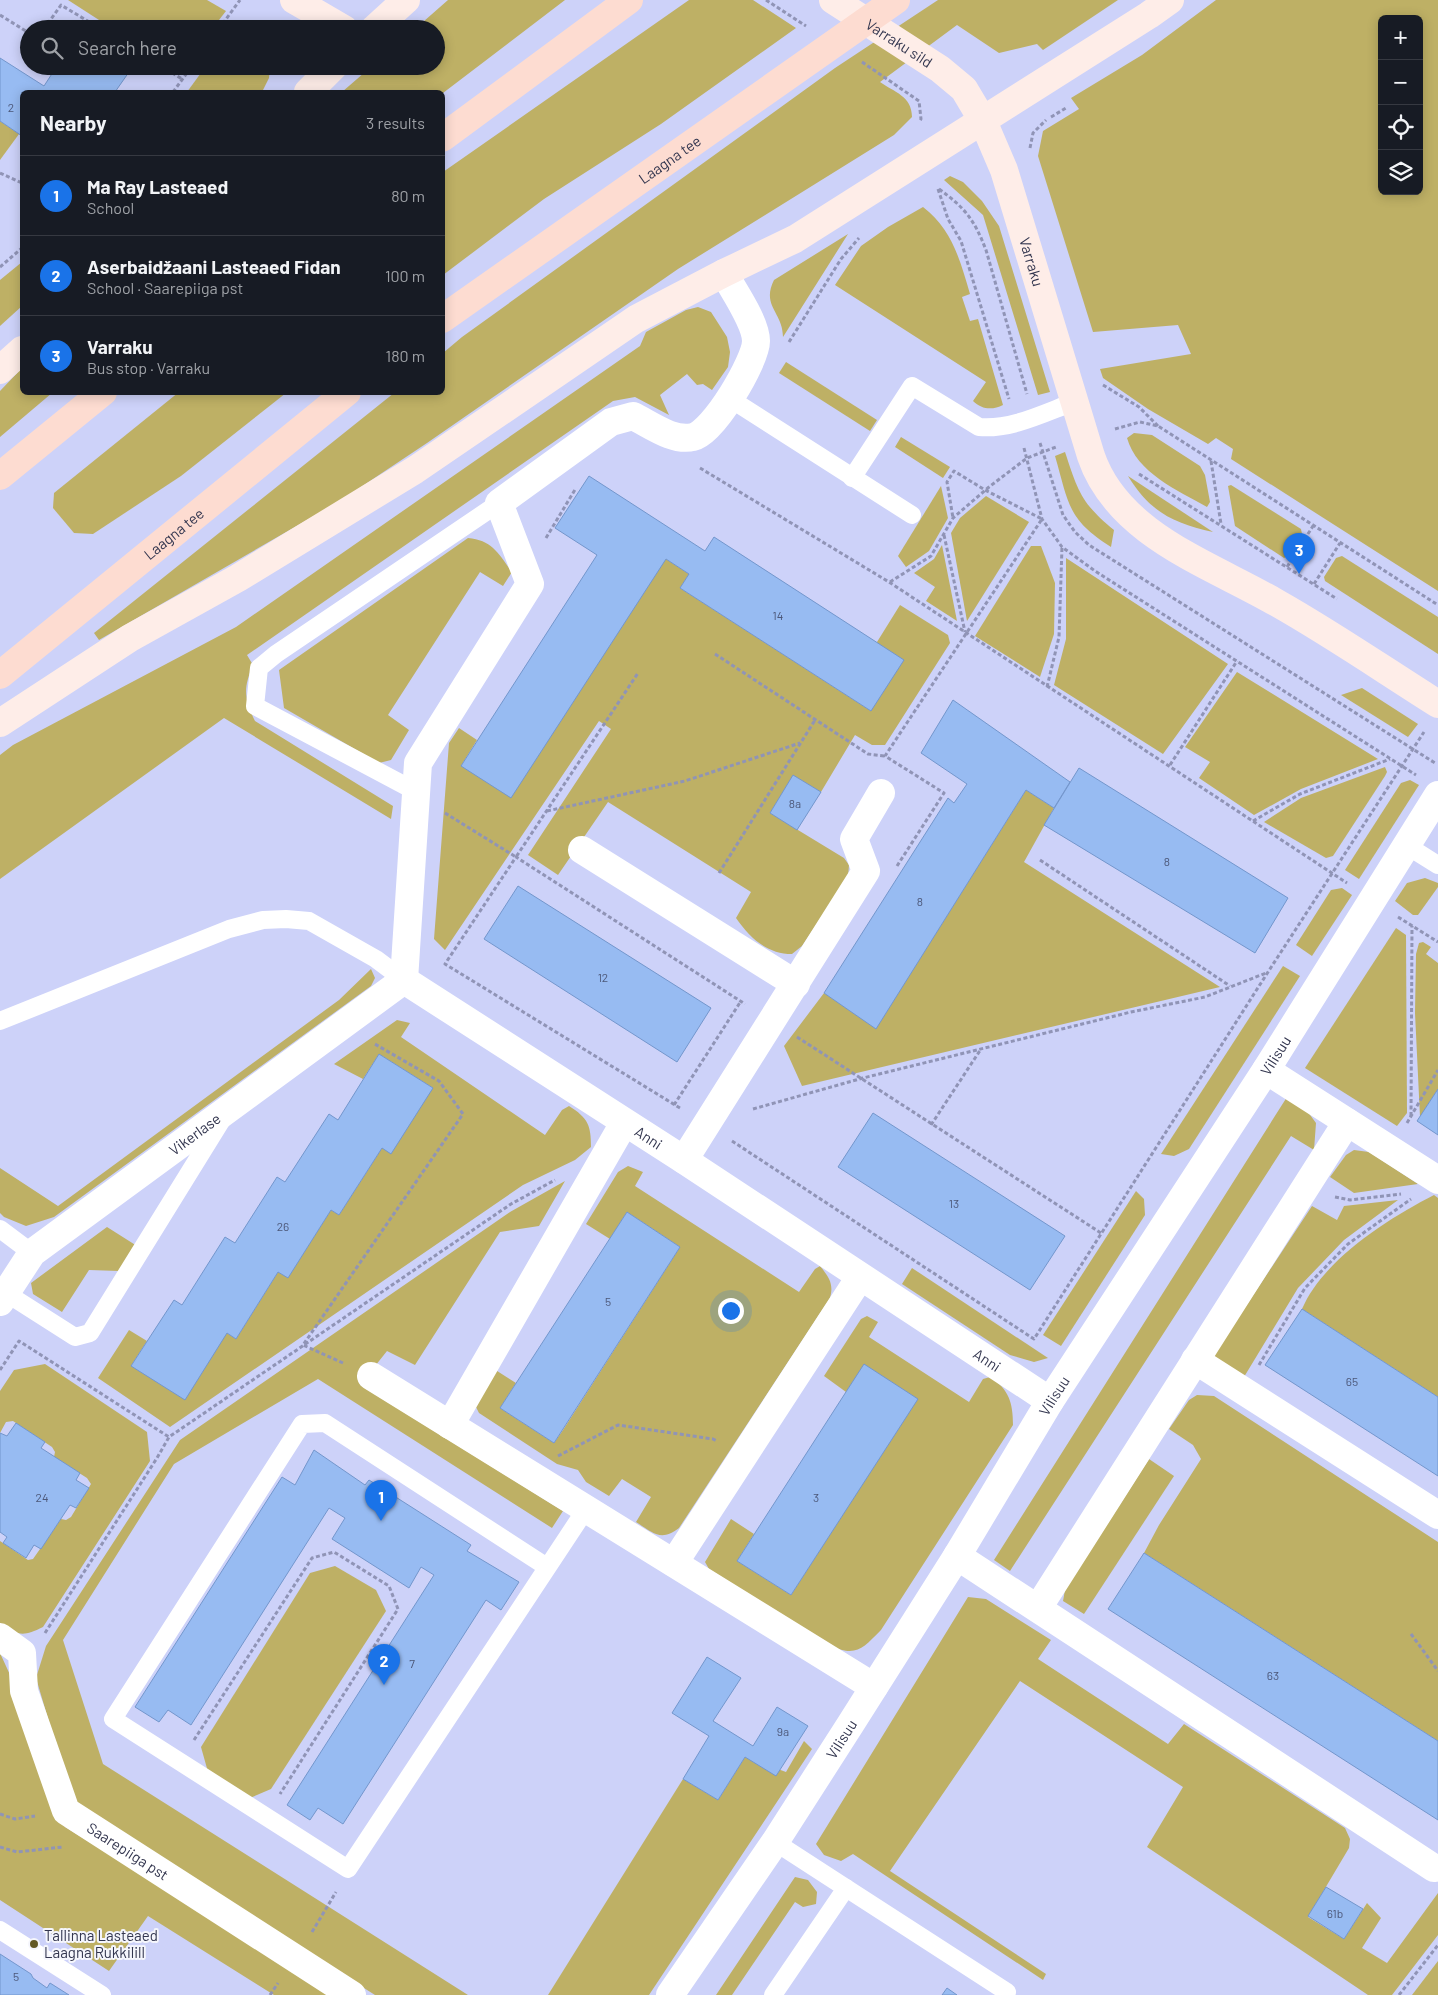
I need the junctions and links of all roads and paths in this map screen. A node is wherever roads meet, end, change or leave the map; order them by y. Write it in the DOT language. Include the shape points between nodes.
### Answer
graph roads {
  1 [pos="240,0"];
  2 [pos="294,0"];
  3 [pos="406,0"];
  4 [pos="629,0"];
  5 [pos="833,0"];
  6 [pos="896,0"];
  7 [pos="1170,0"];
  8 [pos="0,15"];
  9 [pos="50,20"];
  10 [pos="85,20"];
  11 [pos="226,20"];
  12 [pos="328,20"];
  13 [pos="384,20"];
  14 [pos="20,27"];
  15 [pos="940,69"];
  16 [pos="176,75"];
  17 [pos="185,75"];
  18 [pos="325,75"];
  19 [pos="182,79"];
  20 [pos="905,89"];
  21 [pos="174,90"];
  22 [pos="310,90"];
  23 [pos="983,121"];
  24 [pos="916,127"];
  25 [pos="445,136"];
  26 [pos="0,172"];
  27 [pos="20,182"];
  28 [pos="938,188"];
  29 [pos="930,194"];
  30 [pos="864,235"];
  31 [pos="20,250"];
  32 [pos="0,267"];
  33 [pos="724,273"];
  34 [pos="445,317"];
  35 [pos="788,343"];
  36 [pos="20,352"];
  37 [pos="0,370"];
  38 [pos="1098,382"];
  39 [pos="99,395"];
  40 [pos="343,395"];
  41 [pos="729,398"];
  42 [pos="1074,402"];
  43 [pos="1158,426"];
  44 [pos="1115,437"];
  45 [pos="1085,438"];
  46 [pos="1211,461"];
  47 [pos="710,463"];
  48 [pos="696,465"];
  49 [pos="705,470"];
  50 [pos="1136,472"];
  51 [pos="0,476"];
  52 [pos="852,478"];
  53 [pos="985,490"];
  54 [pos="499,502"];
  55 [pos="912,515"];
  56 [pos="953,518"];
  57 [pos="1042,518"];
  58 [pos="1221,525"];
  59 [pos="1313,526"];
  60 [pos="944,535"];
  61 [pos="1340,543"];
  62 [pos="1062,547"];
  63 [pos="1287,567"];
  64 [pos="889,582"];
  65 [pos="1314,584"];
  66 [pos="1338,600"];
  67 [pos="1438,604"];
  68 [pos="965,632"];
  69 [pos="715,654"];
  70 [pos="1237,661"];
  71 [pos="638,673"];
  72 [pos="0,675"];
  73 [pos="1047,687"];
  74 [pos="1438,704"];
  75 [pos="816,720"];
  76 [pos="0,723"];
  77 [pos="1424,731"];
  78 [pos="800,743"];
  79 [pos="885,756"];
  80 [pos="1390,759"];
  81 [pos="1170,766"];
  82 [pos="416,792"];
  83 [pos="881,793"];
  84 [pos="1438,795"];
  85 [pos="438,808"];
  86 [pos="546,811"];
  87 [pos="1253,821"];
  88 [pos="1406,845"];
  89 [pos="582,850"];
  90 [pos="516,857"];
  91 [pos="1040,860"];
  92 [pos="1438,865"];
  93 [pos="719,873"];
  94 [pos="1333,873"];
  95 [pos="1373,900"];
  96 [pos="1412,926"];
  97 [pos="1438,942"];
  98 [pos="1268,972"];
  99 [pos="404,980"];
  100 [pos="796,984"];
  101 [pos="1230,986"];
  102 [pos="741,1001"];
  103 [pos="0,1021"];
  104 [pos="772,1021"];
  105 [pos="344,1024"];
  106 [pos="981,1049"];
  107 [pos="1266,1070"];
  108 [pos="1438,1070"];
  109 [pos="862,1078"];
  110 [pos="674,1105"];
  111 [pos="230,1107"];
  112 [pos="748,1110"];
  113 [pos="1411,1116"];
  114 [pos="1347,1122"];
  115 [pos="624,1123"];
  116 [pos="706,1124"];
  117 [pos="931,1125"];
  118 [pos="1390,1150"];
  119 [pos="684,1160"];
  120 [pos="561,1176"];
  121 [pos="1432,1184"];
  122 [pos="1302,1192"];
  123 [pos="0,1229"];
  124 [pos="1101,1233"];
  125 [pos="32,1253"];
  126 [pos="860,1277"];
  127 [pos="3,1298"];
  128 [pos="304,1345"];
  129 [pos="1194,1360"];
  130 [pos="0,1370"];
  131 [pos="371,1376"];
  132 [pos="1243,1391"];
  133 [pos="1050,1401"];
  134 [pos="450,1425"];
  135 [pos="169,1436"];
  136 [pos="743,1456"];
  137 [pos="526,1472"];
  138 [pos="586,1508"];
  139 [pos="1438,1515"];
  140 [pos="957,1556"];
  141 [pos="674,1563"];
  142 [pos="547,1567"];
  143 [pos="1038,1608"];
  144 [pos="1410,1634"];
  145 [pos="0,1637"];
  146 [pos="22,1653"];
  147 [pos="1438,1671"];
  148 [pos="874,1687"];
  149 [pos="180,1762"];
  150 [pos="266,1817"];
  151 [pos="775,1842"];
  152 [pos="0,1847"];
  153 [pos="65,1847"];
  154 [pos="1434,1868"];
  155 [pos="348,1869"];
  156 [pos="846,1888"];
  157 [pos="0,1930"];
  158 [pos="1438,1945"];
  159 [pos="295,1958"];
  160 [pos="1007,1992"];
  161 [pos="102,1995"];
  162 [pos="352,1995"];
  163 [pos="670,1995"];
  164 [pos="773,1995"];
  165 [pos="1399,1995"];
  1 -- 11 [label="path"];
  2 -- 12 [label="street"];
  3 -- 13 [label="street"];
  4 -- 25 [label="main road"];
  5 -- 15 [label="street, Varraku sild"];
  6 -- 34 [label="main road, Laagna tee"];
  7 -- 23 [label="street"];
  8 -- 14 [label="path"];
  9 -- 10 [label="path" via="61,5"];
  15 -- 23 [label="street, Varraku" via="964,90"];
  16 -- 19 [label="path"];
  17 -- 19 [label="path"];
  18 -- 22 [label="street"];
  19 -- 21 [label="path"];
  20 -- 24 [label="path" via="919,101 921,119"];
  23 -- 33 [label="street" via="795,240"];
  23 -- 42 [label="street, Varraku" via="1004,170"];
  26 -- 27 [label="path"];
  28 -- 29 [label="path"];
  30 -- 35 [label="path" via="841,259"];
  31 -- 32 [label="path"];
  33 -- 41 [label="street" via="753,326 756,341 751,359"];
  33 -- 76 [label="street" via="636,319 415,470 238,578 130,638"];
  36 -- 37 [label="street"];
  38 -- 43 [label="path" via="1139,407"];
  39 -- 51 [label="main road"];
  40 -- 72 [label="main road, Laagna tee"];
  41 -- 52 [label="lane"];
  41 -- 54 [label="street" via="711,424 695,437 680,438 633,416 611,422"];
  42 -- 45 [label="street, Varraku"];
  42 -- 52 [label="lane" via="1016,423 979,427 912,386"];
  43 -- 44 [label="path" via="1140,422 1112,430"];
  43 -- 46 [label="path"];
  45 -- 53 [label="path" via="1027,458"];
  45 -- 74 [label="street, Varraku" via="1097,474 1108,492 1147,529 1171,546 1277,603"];
  46 -- 58 [label="path"];
  46 -- 59 [label="path"];
  47 -- 49 [label="path"];
  48 -- 49 [label="path"];
  49 -- 64 [label="path"];
  50 -- 58 [label="path"];
  52 -- 55 [label="lane"];
  53 -- 56 [label="path"];
  53 -- 56 [label="path" via="954,471 947,482"];
  53 -- 57 [label="path"];
  54 -- 82 [label="street" via="530,584 418,763"];
  54 -- 82 [label="lane" via="259,668 255,706"];
  56 -- 60 [label="path"];
  58 -- 63 [label="path"];
  59 -- 61 [label="path"];
  59 -- 63 [label="path"];
  60 -- 64 [label="path" via="930,556"];
  60 -- 68 [label="path"];
  61 -- 65 [label="path"];
  61 -- 67 [label="path"];
  62 -- 73 [label="path" via="1060,637"];
  63 -- 65 [label="path"];
  64 -- 68 [label="path"];
  65 -- 66 [label="path"];
  68 -- 73 [label="path"];
  69 -- 75 [label="path"];
  70 -- 81 [label="path"];
  71 -- 86 [label="path"];
  73 -- 81 [label="path"];
  75 -- 78 [label="path"];
  75 -- 79 [label="path" via="868,754"];
  77 -- 94 [label="path"];
  78 -- 86 [label="path" via="685,782"];
  78 -- 93 [label="path"];
  80 -- 87 [label="path" via="1300,794"];
  81 -- 87 [label="path"];
  82 -- 99 [label="street"];
  83 -- 100 [label="street" via="854,839 866,871"];
  84 -- 88 [label="street, Vilisuu"];
  85 -- 90 [label="path"];
  86 -- 90 [label="path"];
  87 -- 94 [label="path"];
  88 -- 92 [label="lane"];
  88 -- 95 [label="street, Vilisuu"];
  89 -- 100 [label="street"];
  90 -- 102 [label="path"];
  90 -- 110 [label="path" via="445,964"];
  91 -- 101 [label="path"];
  94 -- 95 [label="path"];
  94 -- 98 [label="path"];
  95 -- 96 [label="path"];
  95 -- 107 [label="street, Vilisuu"];
  96 -- 97 [label="path"];
  96 -- 113 [label="path"];
  98 -- 101 [label="path"];
  98 -- 124 [label="path"];
  99 -- 103 [label="lane" via="376,959 309,921 263,920 221,932"];
  99 -- 105 [label="street, Vikerlase"];
  99 -- 115 [label="street, Anni"];
  100 -- 104 [label="street"];
  101 -- 106 [label="path" via="1205,997"];
  102 -- 104 [label="path"];
  102 -- 110 [label="path"];
  104 -- 109 [label="path"];
  104 -- 116 [label="street"];
  105 -- 111 [label="street, Vikerlase"];
  105 -- 128 [label="path" via="439,1081 463,1114"];
  106 -- 109 [label="path"];
  106 -- 117 [label="path"];
  107 -- 114 [label="street"];
  107 -- 133 [label="street, Vilisuu"];
  108 -- 113 [label="path"];
  109 -- 112 [label="path"];
  109 -- 117 [label="path"];
  110 -- 116 [label="path"];
  111 -- 125 [label="street, Vikerlase"];
  111 -- 127 [label="lane" via="90,1333 74,1337"];
  113 -- 118 [label="path"];
  114 -- 118 [label="street"];
  114 -- 122 [label="street"];
  115 -- 119 [label="street, Anni"];
  115 -- 134 [label="street"];
  116 -- 119 [label="street"];
  116 -- 124 [label="path" via="1034,1339"];
  117 -- 124 [label="path"];
  118 -- 121 [label="street"];
  119 -- 126 [label="street, Anni"];
  120 -- 128 [label="path" via="511,1204"];
  121 -- 122 [label="path" via="1350,1200"];
  121 -- 132 [label="path" via="1348,1244 1305,1288"];
  122 -- 129 [label="street"];
  123 -- 125 [label="lane"];
  125 -- 127 [label="street, Vikerlase"];
  126 -- 133 [label="street, Anni"];
  126 -- 136 [label="street"];
  128 -- 131 [label="path"];
  128 -- 135 [label="path"];
  129 -- 132 [label="street"];
  129 -- 143 [label="street"];
  130 -- 135 [label="path" via="18,1341"];
  131 -- 134 [label="street"];
  132 -- 139 [label="street"];
  133 -- 140 [label="street, Vilisuu"];
  134 -- 137 [label="street"];
  135 -- 146 [label="path" via="48,1631"];
  136 -- 137 [label="path" via="713,1439 618,1425"];
  136 -- 141 [label="street"];
  137 -- 138 [label="street"];
  138 -- 141 [label="street"];
  138 -- 142 [label="lane"];
  140 -- 143 [label="street"];
  140 -- 148 [label="street, Vilisuu"];
  141 -- 148 [label="street"];
  142 -- 149 [label="lane" via="325,1423 302,1424 113,1719"];
  142 -- 155 [label="lane"];
  143 -- 154 [label="street"];
  144 -- 147 [label="path"];
  145 -- 146 [label="street"];
  146 -- 159 [label="street, Saarepiiga pst" via="24,1691 66,1811"];
  148 -- 151 [label="street, Vilisuu"];
  149 -- 150 [label="lane"];
  149 -- 150 [label="path" via="312,1558 334,1552 389,1586 398,1609"];
  150 -- 155 [label="lane"];
  151 -- 156 [label="lane"];
  151 -- 163 [label="street, Vilisuu"];
  152 -- 153 [label="path" via="17,1852"];
  155 -- 159 [label="path"];
  156 -- 160 [label="lane"];
  156 -- 164 [label="lane"];
  157 -- 161 [label="lane"];
  158 -- 165 [label="path"];
  159 -- 162 [label="street, Saarepiiga pst"];
}
